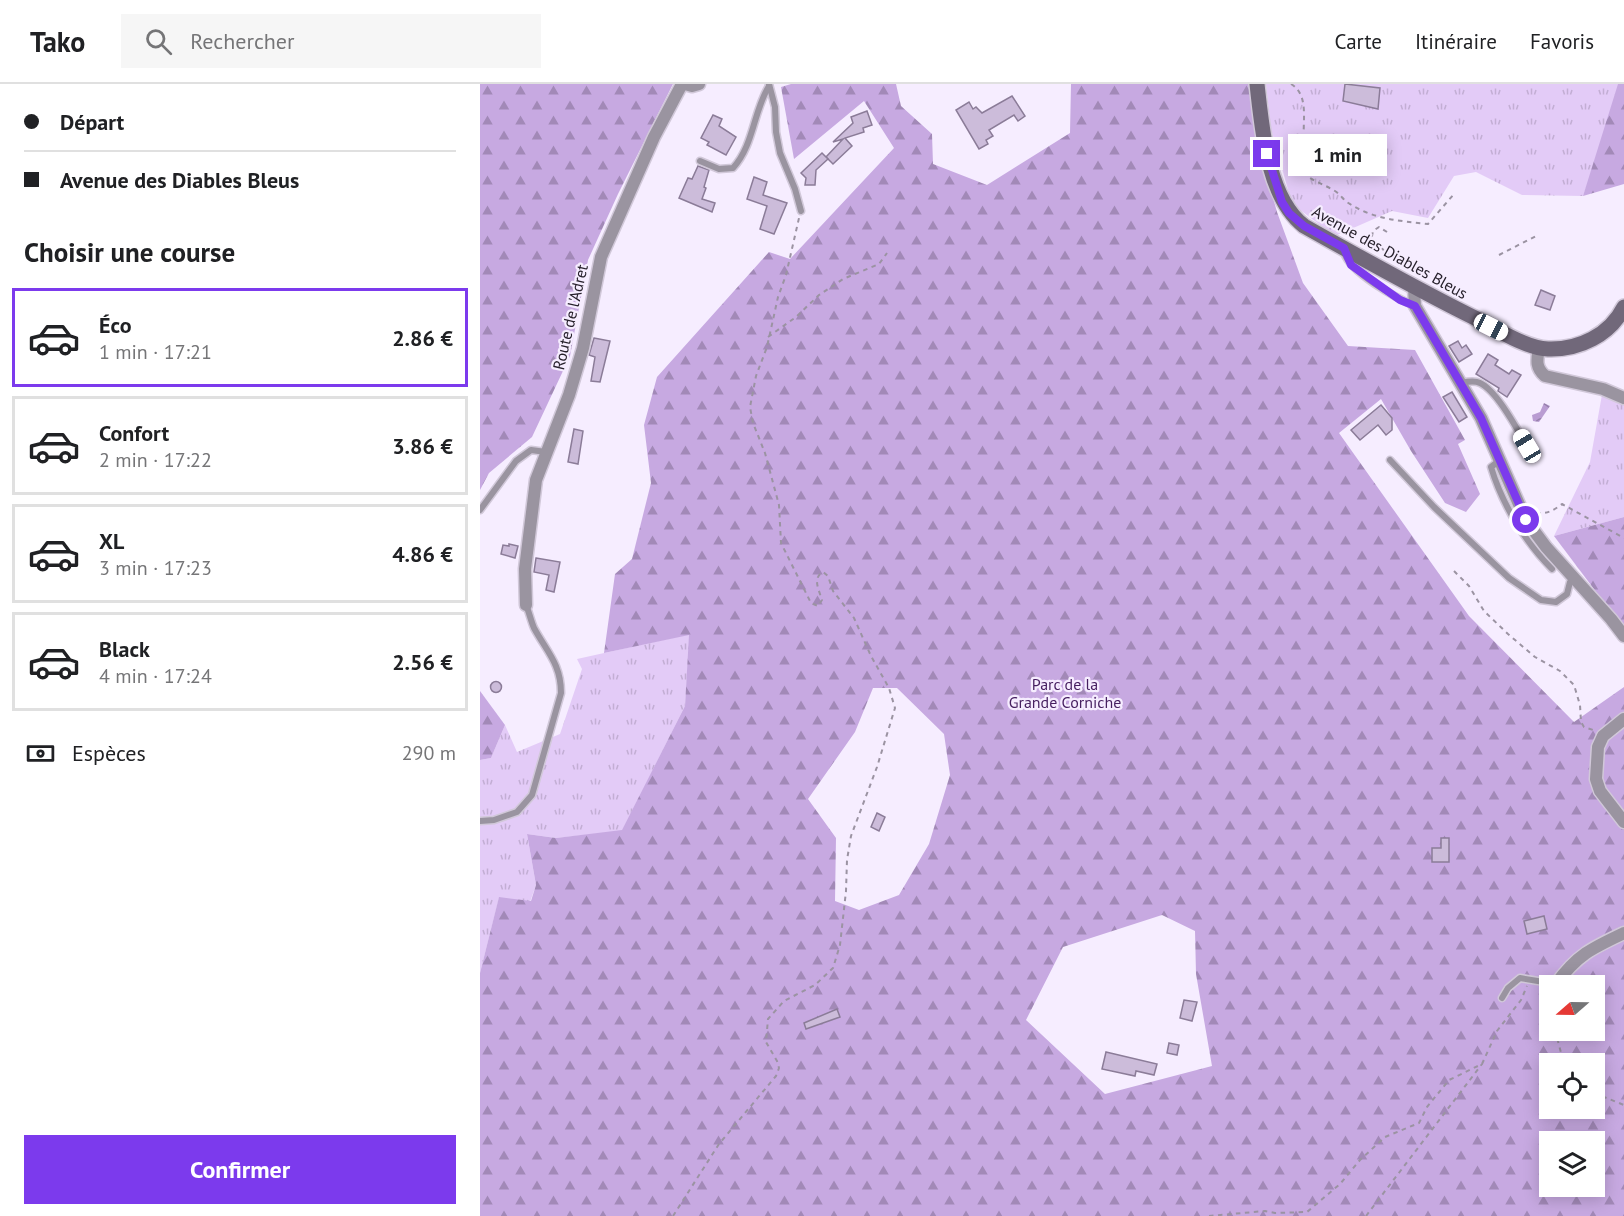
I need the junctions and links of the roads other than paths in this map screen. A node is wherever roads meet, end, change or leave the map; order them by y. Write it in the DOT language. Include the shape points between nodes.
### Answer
graph roads {
  1 [pos="683,84"];
  2 [pos="699,84"];
  3 [pos="1257,84"];
  4 [pos="769,85"];
  5 [pos="700,161"];
  6 [pos="801,211"];
  7 [pos="1344,248"];
  8 [pos="1414,288"];
  9 [pos="1415,306"];
  10 [pos="1624,308"];
  11 [pos="1539,348"];
  12 [pos="1461,383"];
  13 [pos="1624,398"];
  14 [pos="1527,446"];
  15 [pos="547,452"];
  16 [pos="1390,460"];
  17 [pos="1500,461"];
  18 [pos="480,510"];
  19 [pos="1552,569"];
  20 [pos="1574,578"];
  21 [pos="526,605"];
  22 [pos="1624,636"];
  23 [pos="1624,719"];
  24 [pos="480,821"];
  25 [pos="1624,822"];
  26 [pos="1624,933"];
  27 [pos="1564,975"];
  28 [pos="1539,981"];
  29 [pos="1502,998"];
  1 -- 2 [label="street"];
  1 -- 15 [label="street, Route de l'Adret" via="654,137 601,257 584,348"];
  3 -- 7 [label="main road, Avenue des Diables Bleus" via="1263,137 1282,202 1304,226"];
  4 -- 5 [label="lane" via="749,141 733,168 719,169"];
  4 -- 6 [label="lane" via="780,153"];
  7 -- 8 [label="main road, Avenue des Diables Bleus"];
  7 -- 9 [label="lane" via="1351,265 1400,300"];
  8 -- 9 [label="street"];
  8 -- 11 [label="main road, Avenue des Diables Bleus"];
  9 -- 12 [label="street"];
  10 -- 11 [label="main road, Avenue des Diables Bleus" via="1611,326 1586,343"];
  11 -- 13 [label="street" via="1536,363 1545,376 1603,389"];
  12 -- 14 [label="lane" via="1480,383 1503,406"];
  12 -- 17 [label="street"];
  15 -- 18 [label="lane" via="531,450 516,461"];
  15 -- 21 [label="street, Route de l'Adret" via="536,480 525,569"];
  16 -- 20 [label="lane" via="1500,570 1541,600 1556,602 1567,594"];
  17 -- 19 [label="lane" via="1491,467 1494,478 1522,533"];
  17 -- 20 [label="street" via="1521,511 1546,548"];
  20 -- 22 [label="street"];
  21 -- 24 [label="lane" via="533,626 558,668 561,693 532,795 517,812"];
  23 -- 25 [label="street" via="1603,736 1598,747 1596,779 1600,791"];
  26 -- 27 [label="street" via="1577,958"];
  28 -- 29 [label="lane" via="1520,978"];
}
